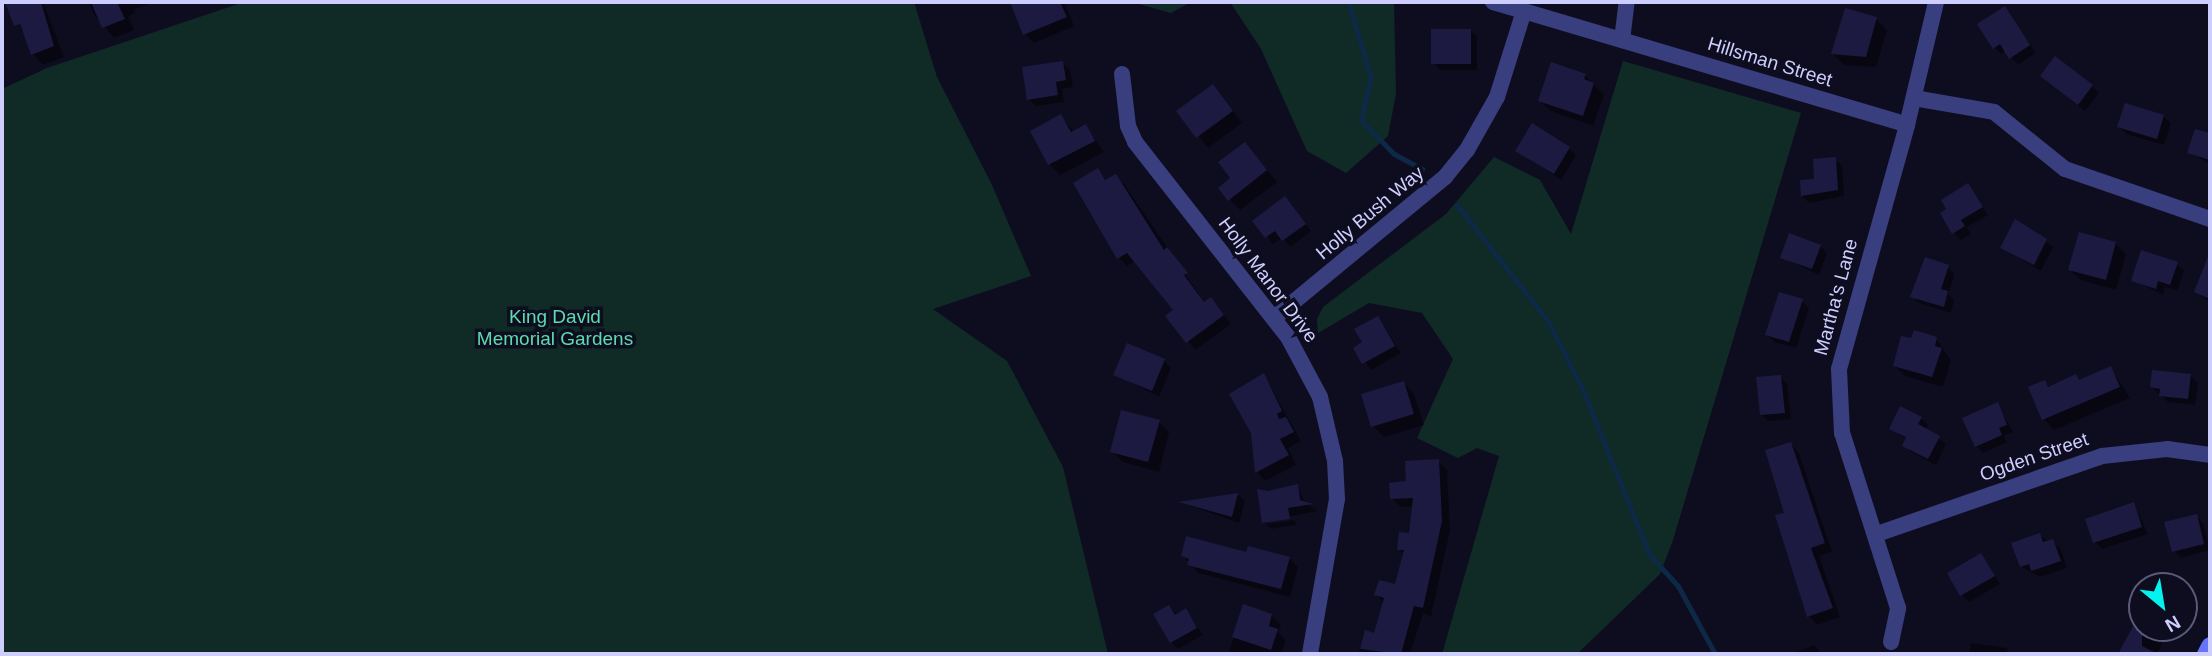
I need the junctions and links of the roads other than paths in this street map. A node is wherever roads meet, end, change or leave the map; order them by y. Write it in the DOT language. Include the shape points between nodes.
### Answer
graph roads {
  1 [pos="1493,2"];
  2 [pos="1627,2"];
  3 [pos="1936,2"];
  4 [pos="1524,11"];
  5 [pos="1622,40"];
  6 [pos="1122,74"];
  7 [pos="1914,98"];
  8 [pos="1907,125"];
  9 [pos="2210,219"];
  10 [pos="1274,318"];
  11 [pos="2210,456"];
  12 [pos="1877,534"];
  13 [pos="1891,642"];
  14 [pos="2210,646"];
  15 [pos="1310,654"];
  16 [pos="2206,654"];
  1 -- 4 [label="street, Hillsman Street"];
  2 -- 5 [label="street"];
  3 -- 7 [label="street, Martha's Lane"];
  4 -- 5 [label="street, Hillsman Street"];
  4 -- 10 [label="street, Holly Bush Way" via="1497,97 1452,168 1417,204"];
  5 -- 8 [label="street, Hillsman Street"];
  6 -- 10 [label="street, Holly Manor Drive" via="1125,112 1135,142"];
  7 -- 8 [label="street, Martha's Lane"];
  7 -- 9 [label="street" via="1994,111 2065,169"];
  8 -- 12 [label="street, Martha's Lane" via="1839,369 1842,433"];
  10 -- 15 [label="street, Holly Manor Drive" via="1305,364 1320,397 1335,461 1334,532"];
  11 -- 12 [label="street, Ogden Street" via="2166,449 2102,456"];
  12 -- 13 [label="street, Martha's Lane" via="1898,608"];
  14 -- 16 [label="main road"];
}
